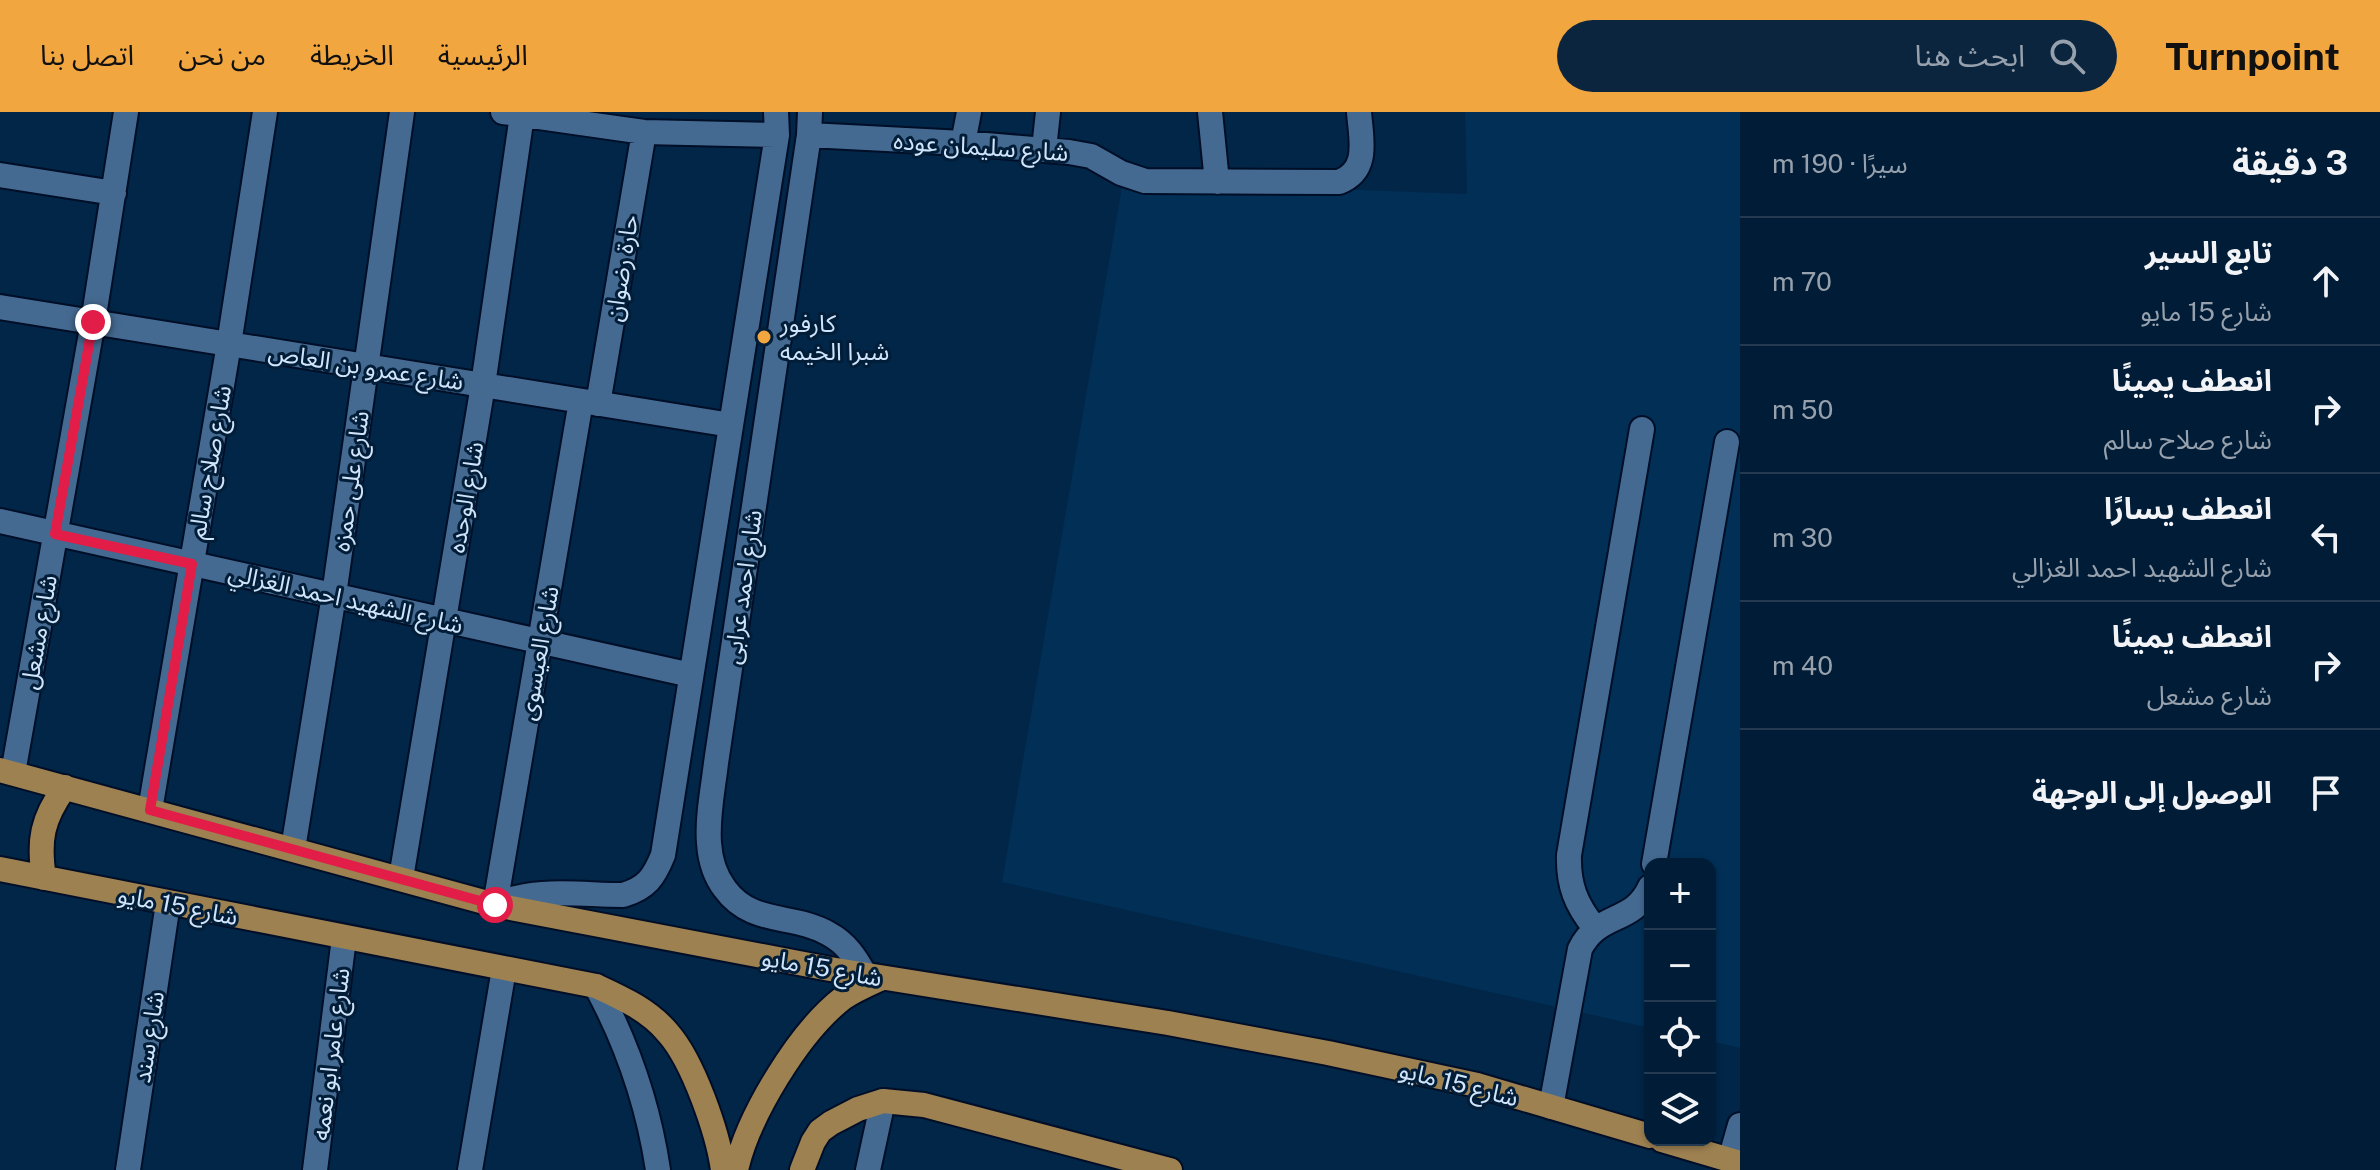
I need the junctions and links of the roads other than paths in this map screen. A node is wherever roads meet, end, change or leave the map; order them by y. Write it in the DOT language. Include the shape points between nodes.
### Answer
graph roads {
  1 [pos="126,112"];
  2 [pos="265,112"];
  3 [pos="402,112"];
  4 [pos="969,112"];
  5 [pos="1048,112"];
  6 [pos="1210,112"];
  7 [pos="1359,112"];
  8 [pos="512,113"];
  9 [pos="776,124"];
  10 [pos="810,124"];
  11 [pos="644,132"];
  12 [pos="963,143"];
  13 [pos="1044,149"];
  14 [pos="0,175"];
  15 [pos="1217,182"];
  16 [pos="114,193"];
  17 [pos="0,307"];
  18 [pos="93,322"];
  19 [pos="229,344"];
  20 [pos="366,366"];
  21 [pos="483,385"];
  22 [pos="590,402"];
  23 [pos="731,425"];
  24 [pos="1642,429"];
  25 [pos="1727,442"];
  26 [pos="0,521"];
  27 [pos="55,534"];
  28 [pos="192,564"];
  29 [pos="334,595"];
  30 [pos="444,620"];
  31 [pos="540,642"];
  32 [pos="691,675"];
  33 [pos="6,772"];
  34 [pos="65,787"];
  35 [pos="150,810"];
  36 [pos="293,849"];
  37 [pos="1655,858"];
  38 [pos="0,869"];
  39 [pos="44,878"];
  40 [pos="401,878"];
  41 [pos="1644,897"];
  42 [pos="168,903"];
  43 [pos="495,905"];
  44 [pos="1595,928"];
  45 [pos="344,938"];
  46 [pos="504,969"];
  47 [pos="873,976"];
  48 [pos="596,986"];
  49 [pos="883,1101"];
  50 [pos="1551,1107"];
  51 [pos="1740,1125"];
  52 [pos="1644,1134"];
  53 [pos="1682,1146"];
  54 [pos="1737,1163"];
  55 [pos="128,1170"];
  56 [pos="315,1170"];
  57 [pos="470,1170"];
  58 [pos="658,1170"];
  59 [pos="723,1170"];
  60 [pos="736,1170"];
  61 [pos="802,1170"];
  62 [pos="868,1170"];
  63 [pos="1170,1170"];
  1 -- 16 [label="street, شارع مشعل"];
  2 -- 19 [label="street, شارع صلاح سالم"];
  3 -- 20 [label="street, شارع على حمزه"];
  4 -- 12 [label="street"];
  5 -- 13 [label="street"];
  6 -- 15 [label="street"];
  7 -- 15 [label="street, شارع سليمان عوده" via="1360,165 1339,182"];
  8 -- 11 [label="street"];
  8 -- 21 [label="street, شارع الوحده"];
  9 -- 11 [label="street"];
  9 -- 23 [label="street, شارع احمد عرابى"];
  10 -- 12 [label="street, شارع سليمان عوده"];
  10 -- 47 [label="street, شارع احمد عرابى" via="718,748 709,842 713,867 734,901 752,912 828,933"];
  11 -- 22 [label="street, حارة رضوان"];
  12 -- 13 [label="street, شارع سليمان عوده"];
  13 -- 15 [label="street, شارع سليمان عوده" via="1091,156 1145,181"];
  14 -- 16 [label="street"];
  16 -- 18 [label="street, شارع مشعل"];
  17 -- 18 [label="street, شارع عمرو بن العاص"];
  18 -- 19 [label="street, شارع عمرو بن العاص"];
  18 -- 27 [label="street, شارع مشعل"];
  19 -- 20 [label="street, شارع عمرو بن العاص"];
  19 -- 28 [label="street, شارع صلاح سالم"];
  20 -- 21 [label="street, شارع عمرو بن العاص"];
  20 -- 29 [label="street, شارع على حمزه"];
  21 -- 22 [label="street, شارع عمرو بن العاص"];
  21 -- 30 [label="street, شارع الوحده"];
  22 -- 23 [label="street, شارع عمرو بن العاص"];
  22 -- 31 [label="street, شارع العيسوى"];
  23 -- 32 [label="street, شارع احمد عرابى"];
  24 -- 44 [label="street" via="1569,855 1575,899"];
  25 -- 37 [label="street"];
  26 -- 27 [label="street, شارع الشهيد احمد الغزالي"];
  27 -- 28 [label="street, شارع الشهيد احمد الغزالي"];
  27 -- 33 [label="street, شارع مشعل"];
  28 -- 29 [label="street, شارع الشهيد احمد الغزالي"];
  28 -- 35 [label="street, شارع صلاح سالم"];
  29 -- 30 [label="street, شارع الشهيد احمد الغزالي"];
  29 -- 36 [label="street, شارع على حمزه"];
  30 -- 31 [label="street, شارع الشهيد احمد الغزالي"];
  30 -- 40 [label="street, شارع الوحده"];
  31 -- 32 [label="street, شارع الشهيد احمد الغزالي"];
  31 -- 43 [label="street, شارع العيسوى"];
  32 -- 43 [label="street, شارع احمد عرابى" via="663,855 654,877 623,895 532,893"];
  33 -- 34 [label="main road, شارع 15 مايو"];
  34 -- 35 [label="main road, شارع 15 مايو"];
  34 -- 39 [label="main road" via="42,830"];
  35 -- 36 [label="main road, شارع 15 مايو"];
  36 -- 40 [label="main road, شارع 15 مايو"];
  38 -- 39 [label="main road, شارع 15 مايو"];
  39 -- 42 [label="main road, شارع 15 مايو"];
  40 -- 43 [label="main road, شارع 15 مايو"];
  41 -- 44 [label="street" via="1630,912"];
  42 -- 45 [label="main road, شارع 15 مايو"];
  42 -- 55 [label="street, شارع سند"];
  43 -- 47 [label="main road, شارع 15 مايو"];
  44 -- 50 [label="street" via="1580,949"];
  45 -- 46 [label="main road, شارع 15 مايو"];
  45 -- 56 [label="street, شارع عامر ابو نعمه"];
  46 -- 48 [label="main road, شارع 15 مايو"];
  46 -- 57 [label="street"];
  47 -- 50 [label="main road, شارع 15 مايو" via="1328,1053"];
  47 -- 60 [label="main road" via="830,1011 795,1052 758,1112"];
  48 -- 58 [label="street" via="639,1081"];
  48 -- 59 [label="main road, شارع 15 مايو" via="632,1002 670,1034 710,1118"];
  49 -- 61 [label="main road" via="820,1131"];
  49 -- 62 [label="street"];
  49 -- 63 [label="main road" via="924,1105"];
  50 -- 52 [label="main road, شارع 15 مايو"];
  51 -- 54 [label="street"];
  53 -- 54 [label="main road"];
}
